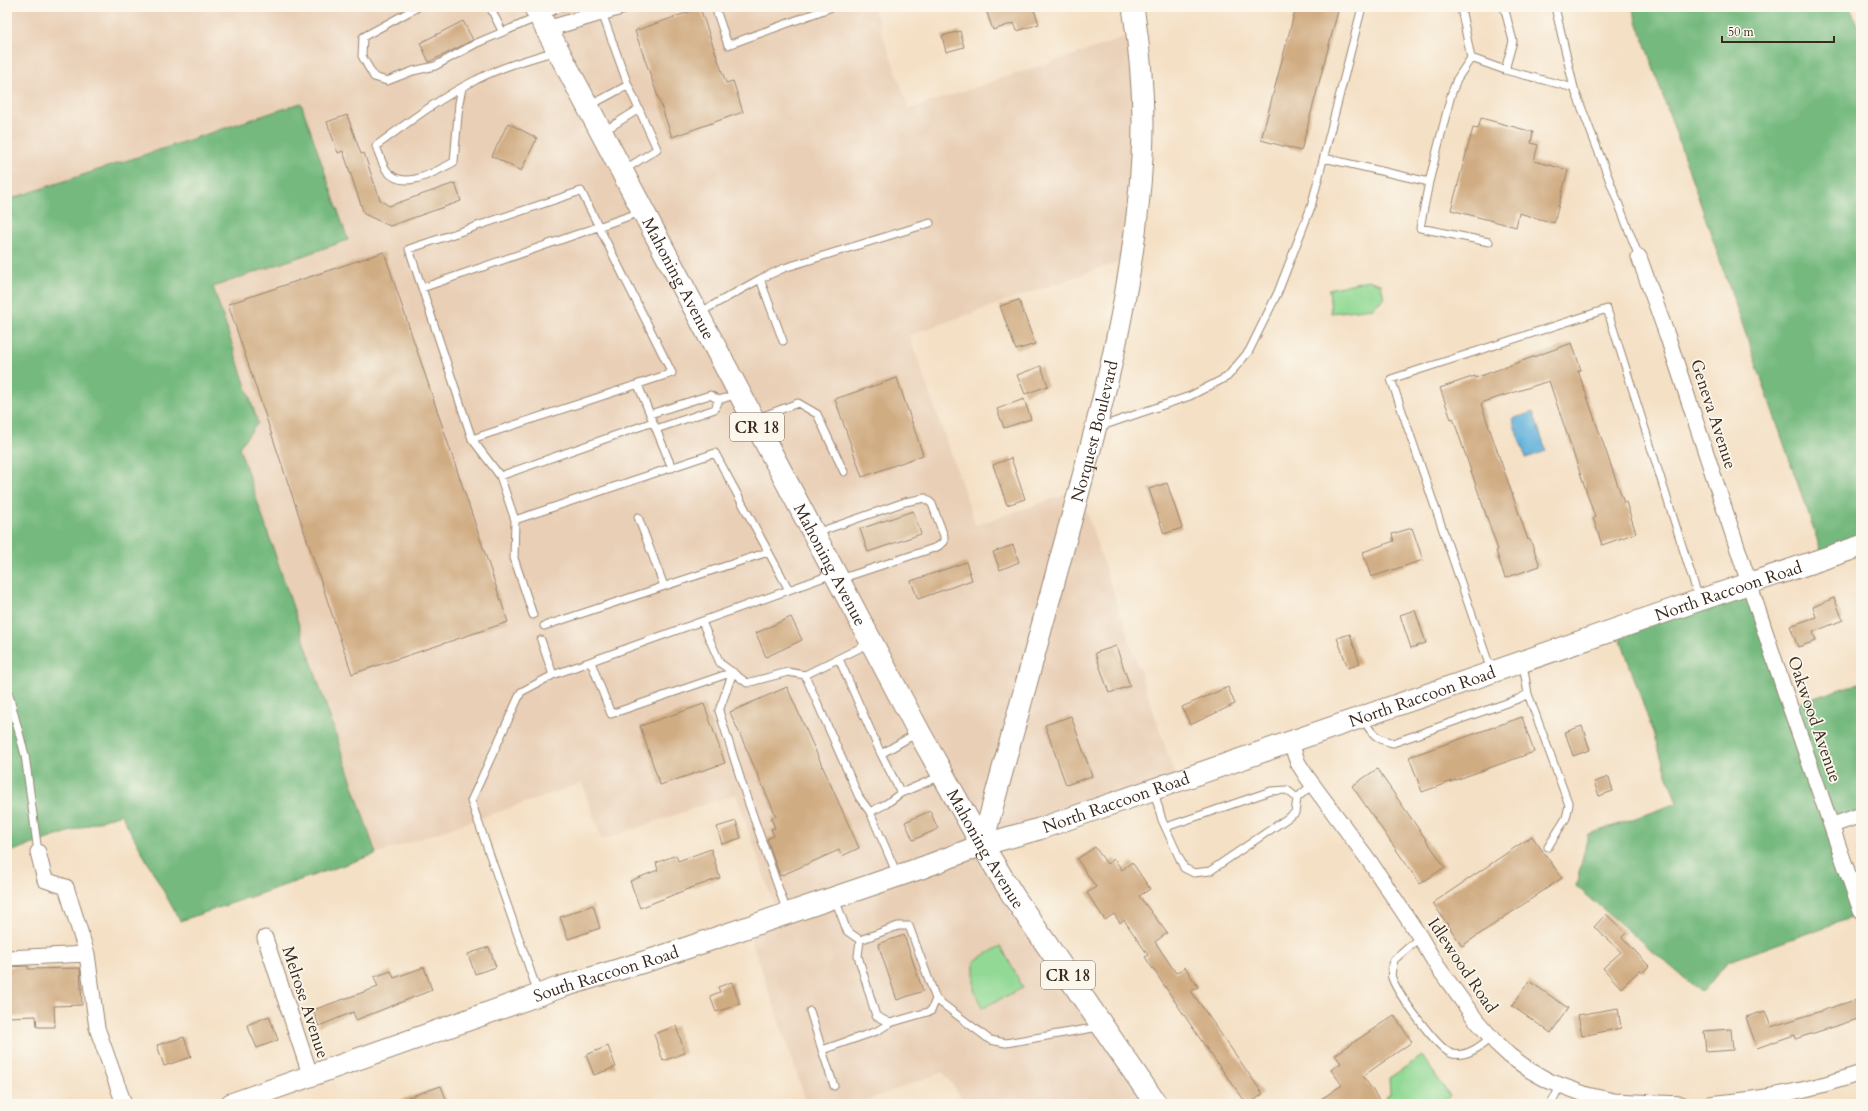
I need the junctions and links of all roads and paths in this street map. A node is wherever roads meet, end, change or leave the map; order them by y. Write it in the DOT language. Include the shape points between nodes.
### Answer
graph roads {
  1 [pos="418,7"];
  2 [pos="490,7"];
  3 [pos="562,7"];
  4 [pos="620,7"];
  5 [pos="715,7"];
  6 [pos="832,7"];
  7 [pos="1133,7"];
  8 [pos="1362,7"];
  9 [pos="1460,7"];
  10 [pos="1504,7"];
  11 [pos="1555,7"];
  12 [pos="602,13"];
  13 [pos="540,17"];
  14 [pos="502,31"];
  15 [pos="558,50"];
  16 [pos="1471,58"];
  17 [pos="1505,70"];
  18 [pos="628,85"];
  19 [pos="462,88"];
  20 [pos="1574,88"];
  21 [pos="588,107"];
  22 [pos="639,109"];
  23 [pos="601,132"];
  24 [pos="1324,158"];
  25 [pos="622,172"];
  26 [pos="1429,182"];
  27 [pos="643,211"];
  28 [pos="930,223"];
  29 [pos="599,226"];
  30 [pos="1489,242"];
  31 [pos="1639,257"];
  32 [pos="760,279"];
  33 [pos="422,288"];
  34 [pos="697,314"];
  35 [pos="783,341"];
  36 [pos="638,385"];
  37 [pos="740,394"];
  38 [pos="719,400"];
  39 [pos="650,414"];
  40 [pos="753,420"];
  41 [pos="653,422"];
  42 [pos="1095,428"];
  43 [pos="656,429"];
  44 [pos="472,439"];
  45 [pos="672,468"];
  46 [pos="844,472"];
  47 [pos="500,476"];
  48 [pos="638,517"];
  49 [pos="515,520"];
  50 [pos="814,534"];
  51 [pos="1861,546"];
  52 [pos="768,552"];
  53 [pos="836,577"];
  54 [pos="1749,584"];
  55 [pos="664,586"];
  56 [pos="789,590"];
  57 [pos="1700,600"];
  58 [pos="533,616"];
  59 [pos="702,622"];
  60 [pos="544,626"];
  61 [pos="541,640"];
  62 [pos="871,642"];
  63 [pos="839,659"];
  64 [pos="1522,661"];
  65 [pos="591,662"];
  66 [pos="733,672"];
  67 [pos="1492,672"];
  68 [pos="804,674"];
  69 [pos="553,675"];
  70 [pos="7,688"];
  71 [pos="1528,694"];
  72 [pos="1361,716"];
  73 [pos="918,732"];
  74 [pos="1290,741"];
  75 [pos="881,754"];
  76 [pos="942,775"];
  77 [pos="1313,784"];
  78 [pos="1154,788"];
  79 [pos="901,793"];
  80 [pos="1297,798"];
  81 [pos="870,812"];
  82 [pos="1861,815"];
  83 [pos="1832,825"];
  84 [pos="1166,827"];
  85 [pos="982,845"];
  86 [pos="1548,847"];
  87 [pos="38,852"];
  88 [pos="898,876"];
  89 [pos="835,897"];
  90 [pos="1861,911"];
  91 [pos="788,914"];
  92 [pos="1420,937"];
  93 [pos="265,938"];
  94 [pos="860,940"];
  95 [pos="87,954"];
  96 [pos="7,958"];
  97 [pos="538,995"];
  98 [pos="936,999"];
  99 [pos="810,1011"];
  100 [pos="890,1023"];
  101 [pos="1102,1026"];
  102 [pos="1491,1037"];
  103 [pos="822,1050"];
  104 [pos="1861,1073"];
  105 [pos="310,1077"];
  106 [pos="1561,1085"];
  107 [pos="834,1086"];
  108 [pos="124,1104"];
  109 [pos="231,1104"];
  110 [pos="1156,1104"];
  111 [pos="1551,1104"];
  112 [pos="1656,1104"];
  113 [pos="1681,1104"];
  114 [pos="1709,1104"];
  1 -- 14 [label="lane" via="363,37 362,56 374,78 387,81 434,66"];
  2 -- 14 [label="lane"];
  3 -- 13 [label="lane"];
  4 -- 12 [label="street"];
  5 -- 6 [label="lane" via="728,45"];
  7 -- 42 [label="street, Norquest Boulevard" via="1142,96 1142,155 1138,212 1117,335"];
  8 -- 24 [label="lane"];
  9 -- 16 [label="lane"];
  10 -- 17 [label="lane" via="1513,41"];
  11 -- 20 [label="lane"];
  12 -- 13 [label="street"];
  12 -- 18 [label="lane"];
  13 -- 14 [label="lane"];
  13 -- 15 [label="main road, Mahoning Avenue / CR 18"];
  15 -- 19 [label="lane" via="521,61"];
  15 -- 21 [label="main road, Mahoning Avenue / CR 18"];
  16 -- 17 [label="lane"];
  16 -- 26 [label="lane" via="1455,84"];
  17 -- 20 [label="lane"];
  18 -- 21 [label="lane"];
  18 -- 22 [label="lane"];
  19 -- 19 [label="lane" via="405,124 376,146 386,171 398,180 414,179 454,162 458,103"];
  20 -- 31 [label="lane"];
  21 -- 23 [label="main road, Mahoning Avenue / CR 18"];
  22 -- 23 [label="lane"];
  22 -- 25 [label="lane" via="657,149"];
  23 -- 25 [label="main road, Mahoning Avenue / CR 18"];
  24 -- 26 [label="lane"];
  24 -- 42 [label="lane" via="1311,207 1278,292 1249,351 1228,377 1190,396"];
  25 -- 27 [label="main road, Mahoning Avenue / CR 18"];
  26 -- 30 [label="lane" via="1420,228"];
  27 -- 29 [label="lane"];
  27 -- 34 [label="main road, Mahoning Avenue / CR 18"];
  28 -- 32 [label="lane" via="784,268"];
  29 -- 33 [label="lane"];
  29 -- 33 [label="lane" via="581,191 409,249"];
  29 -- 36 [label="lane" via="672,373"];
  31 -- 54 [label="street, Geneva Avenue" via="1668,335"];
  32 -- 34 [label="lane"];
  32 -- 35 [label="lane"];
  33 -- 44 [label="lane"];
  34 -- 37 [label="main road, Mahoning Avenue / CR 18"];
  36 -- 39 [label="lane"];
  36 -- 44 [label="lane"];
  37 -- 38 [label="lane"];
  37 -- 40 [label="main road, Mahoning Avenue / CR 18"];
  38 -- 39 [label="lane" via="710,395"];
  38 -- 43 [label="lane" via="715,409"];
  39 -- 41 [label="lane"];
  40 -- 46 [label="lane" via="798,403 817,414"];
  40 -- 50 [label="main road, Mahoning Avenue / CR 18"];
  41 -- 43 [label="lane"];
  41 -- 47 [label="lane"];
  42 -- 85 [label="street, Norquest Boulevard"];
  43 -- 45 [label="lane"];
  44 -- 47 [label="lane"];
  45 -- 49 [label="lane"];
  45 -- 52 [label="lane" via="715,453"];
  47 -- 49 [label="lane"];
  48 -- 55 [label="lane"];
  49 -- 58 [label="lane" via="514,558"];
  50 -- 53 [label="main road, Mahoning Avenue / CR 18"];
  50 -- 53 [label="lane" via="905,502 925,498 932,504 944,542 937,547"];
  51 -- 54 [label="street, North Raccoon Road"];
  52 -- 55 [label="lane"];
  52 -- 56 [label="lane"];
  53 -- 56 [label="lane"];
  53 -- 62 [label="main road, Mahoning Avenue / CR 18"];
  54 -- 57 [label="street, North Raccoon Road"];
  54 -- 83 [label="street, Oakwood Avenue"];
  55 -- 60 [label="lane"];
  56 -- 59 [label="lane"];
  57 -- 64 [label="street, North Raccoon Road"];
  57 -- 67 [label="lane" via="1607,309 1391,379"];
  59 -- 65 [label="lane"];
  59 -- 66 [label="lane" via="720,663"];
  61 -- 69 [label="lane"];
  62 -- 63 [label="lane"];
  62 -- 73 [label="main road, Mahoning Avenue / CR 18"];
  63 -- 68 [label="lane"];
  63 -- 75 [label="lane"];
  64 -- 67 [label="street, North Raccoon Road"];
  64 -- 71 [label="lane"];
  65 -- 66 [label="lane" via="611,714"];
  65 -- 69 [label="lane"];
  66 -- 68 [label="lane" via="747,683 788,672"];
  66 -- 91 [label="lane" via="719,711"];
  67 -- 72 [label="street, North Raccoon Road"];
  68 -- 81 [label="lane" via="860,797"];
  69 -- 97 [label="lane" via="521,692 471,801"];
  70 -- 87 [label="lane" via="25,755"];
  71 -- 72 [label="lane" via="1394,743 1372,734"];
  71 -- 86 [label="lane" via="1569,805 1566,818"];
  72 -- 74 [label="street, North Raccoon Road"];
  73 -- 75 [label="lane"];
  73 -- 76 [label="main road, Mahoning Avenue / CR 18"];
  74 -- 77 [label="street, Idlewood Road" via="1298,762"];
  74 -- 78 [label="street, North Raccoon Road"];
  75 -- 79 [label="lane"];
  76 -- 79 [label="lane"];
  76 -- 85 [label="main road, Mahoning Avenue / CR 18"];
  77 -- 80 [label="lane"];
  77 -- 92 [label="street, Idlewood Road" via="1370,862"];
  78 -- 84 [label="lane"];
  78 -- 85 [label="street, North Raccoon Road" via="1039,829"];
  79 -- 81 [label="lane"];
  80 -- 84 [label="lane" via="1287,790 1270,791"];
  80 -- 84 [label="lane" via="1294,813 1210,871 1194,873 1184,868"];
  81 -- 88 [label="lane"];
  82 -- 83 [label="street"];
  83 -- 90 [label="street, Oakwood Avenue"];
  85 -- 88 [label="street, South Raccoon Road"];
  85 -- 101 [label="main road, Mahoning Avenue / CR 18" via="1014,897"];
  87 -- 95 [label="street" via="44,880 66,887"];
  88 -- 89 [label="street, South Raccoon Road"];
  89 -- 91 [label="street, South Raccoon Road"];
  89 -- 94 [label="lane" via="847,931"];
  91 -- 97 [label="street, South Raccoon Road"];
  92 -- 102 [label="street, Idlewood Road" via="1437,966"];
  92 -- 102 [label="lane" via="1394,960 1392,977 1411,1009 1437,1042 1451,1053 1480,1048"];
  93 -- 105 [label="street, Melrose Avenue"];
  94 -- 98 [label="lane" via="898,926 909,926"];
  94 -- 100 [label="lane" via="858,956 876,1016"];
  95 -- 96 [label="street"];
  95 -- 108 [label="street" via="97,1028"];
  97 -- 105 [label="street, South Raccoon Road"];
  98 -- 100 [label="lane" via="931,1011"];
  98 -- 101 [label="lane" via="990,1040 1006,1043"];
  99 -- 103 [label="lane"];
  100 -- 103 [label="lane" via="877,1031"];
  101 -- 110 [label="main road, Mahoning Avenue / CR 18"];
  102 -- 106 [label="street, Idlewood Road" via="1510,1056 1531,1071"];
  103 -- 107 [label="lane"];
  104 -- 114 [label="street" via="1779,1096"];
  105 -- 109 [label="street, South Raccoon Road"];
  106 -- 111 [label="lane"];
  106 -- 112 [label="street, Idlewood Road" via="1587,1095 1614,1101"];
  112 -- 113 [label="street, Idlewood Road"];
}
